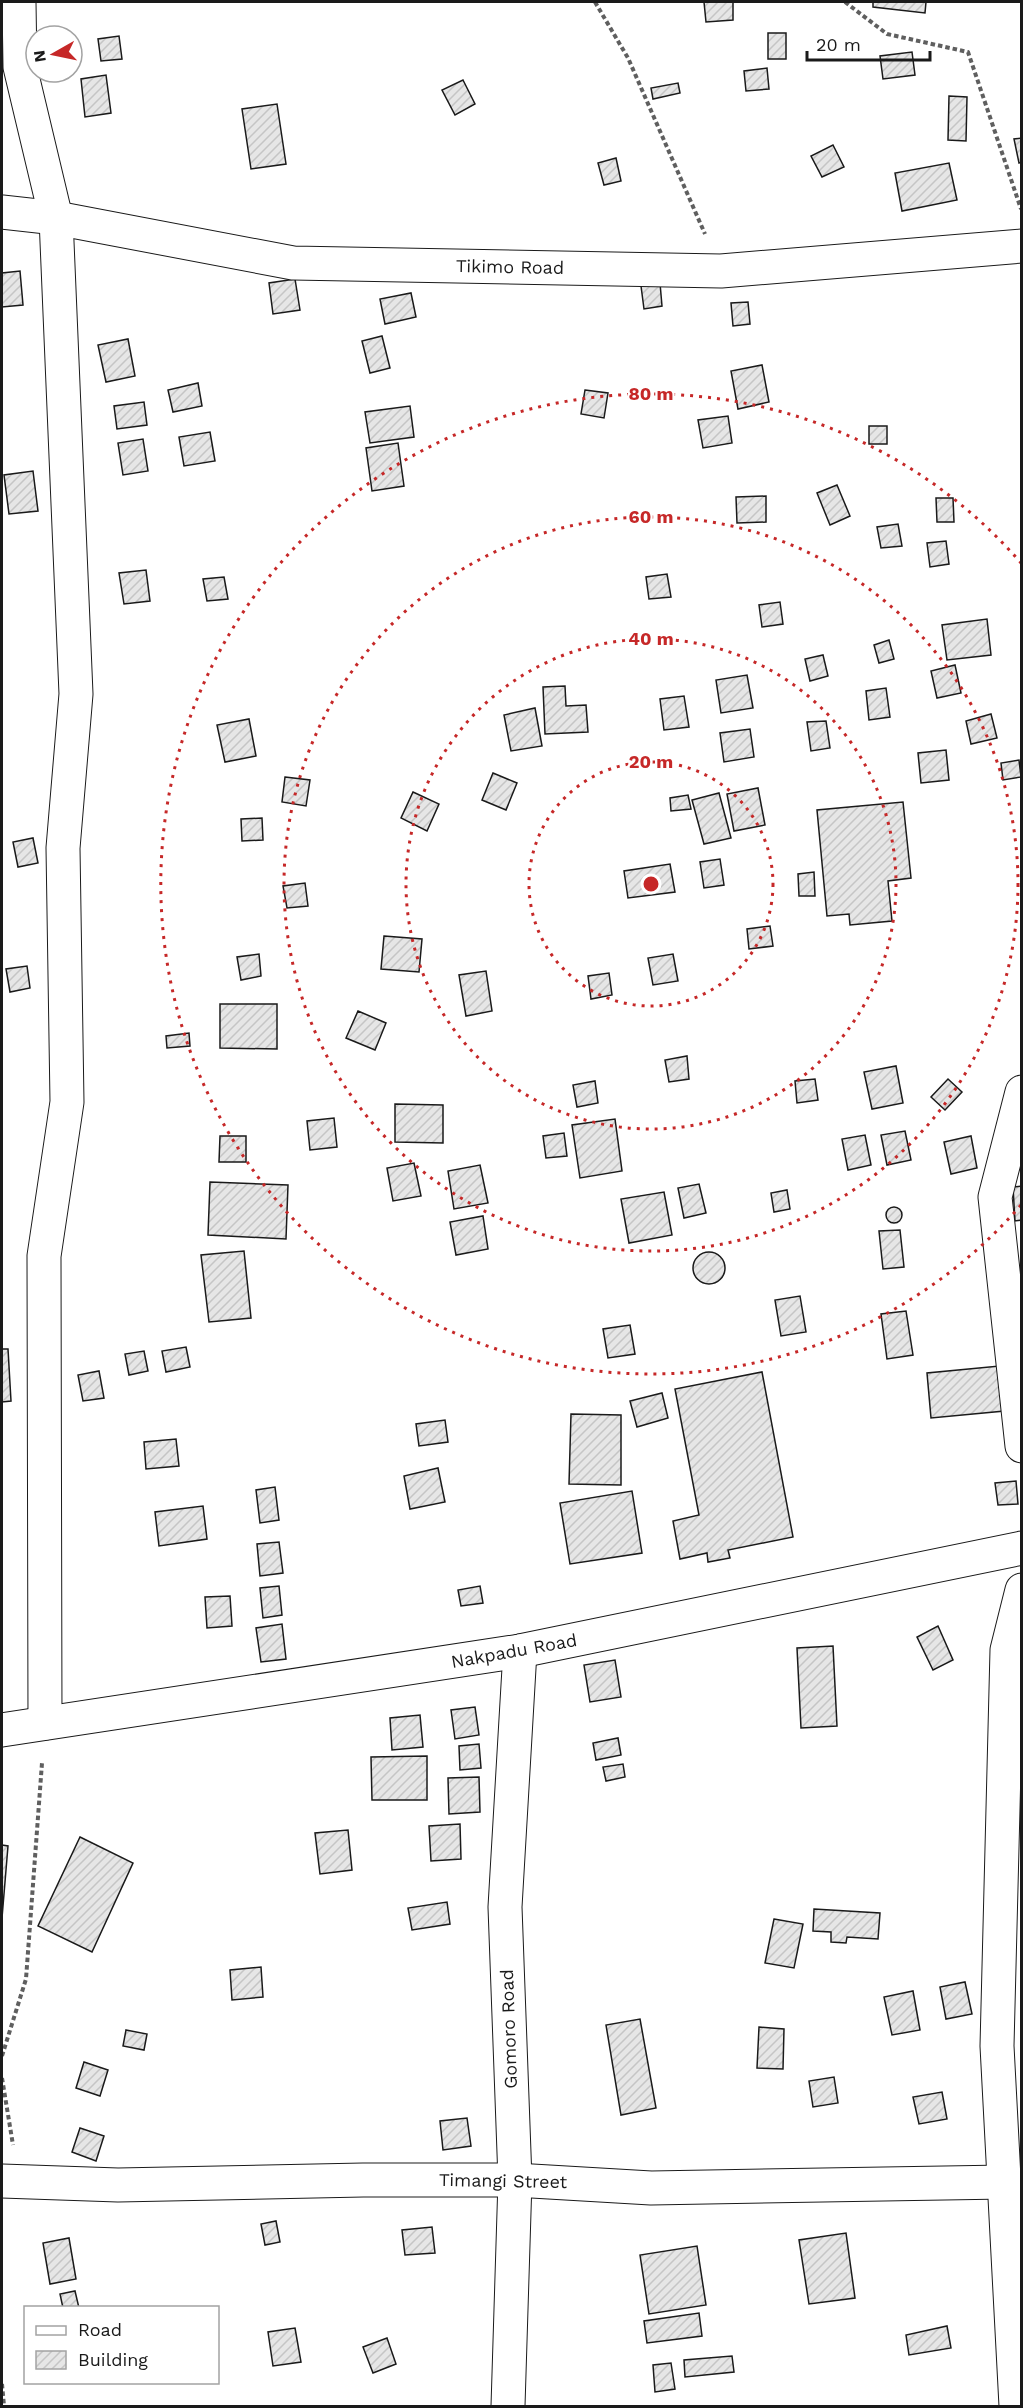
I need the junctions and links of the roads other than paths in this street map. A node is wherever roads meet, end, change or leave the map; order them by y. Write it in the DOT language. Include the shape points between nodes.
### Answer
graph roads {
  1 [pos="19,2"];
  2 [pos="2,213"];
  3 [pos="56,218"];
  4 [pos="1022,246"];
  5 [pos="1022,1092"];
  6 [pos="1022,1446"];
  7 [pos="1022,1548"];
  8 [pos="1022,1590"];
  9 [pos="520,1651"];
  10 [pos="45,1723"];
  11 [pos="2,1730"];
  12 [pos="515,2180"];
  13 [pos="10,2181"];
  14 [pos="1005,2182"];
  15 [pos="508,2406"];
  16 [pos="1017,2406"];
  1 -- 3 [label="street" via="20,67"];
  2 -- 3 [label="street, Tikimo Road"];
  3 -- 4 [label="street, Tikimo Road" via="293,262 721,271"];
  3 -- 10 [label="street" via="76,694 63,848 67,1101 44,1256"];
  5 -- 6 [label="street" via="995,1197"];
  7 -- 9 [label="street, Nakpadu Road"];
  8 -- 14 [label="street" via="1007,1650 998,2046"];
  9 -- 10 [label="street, Nakpadu Road"];
  9 -- 12 [label="street, Gomoro Road" via="505,1907"];
  10 -- 11 [label="street, Nakpadu Road"];
  12 -- 13 [label="street, Timangi Street" via="118,2185"];
  12 -- 14 [label="street, Timangi Street" via="651,2188"];
  12 -- 15 [label="street, Gomoro Road"];
  14 -- 16 [label="street"];
}
